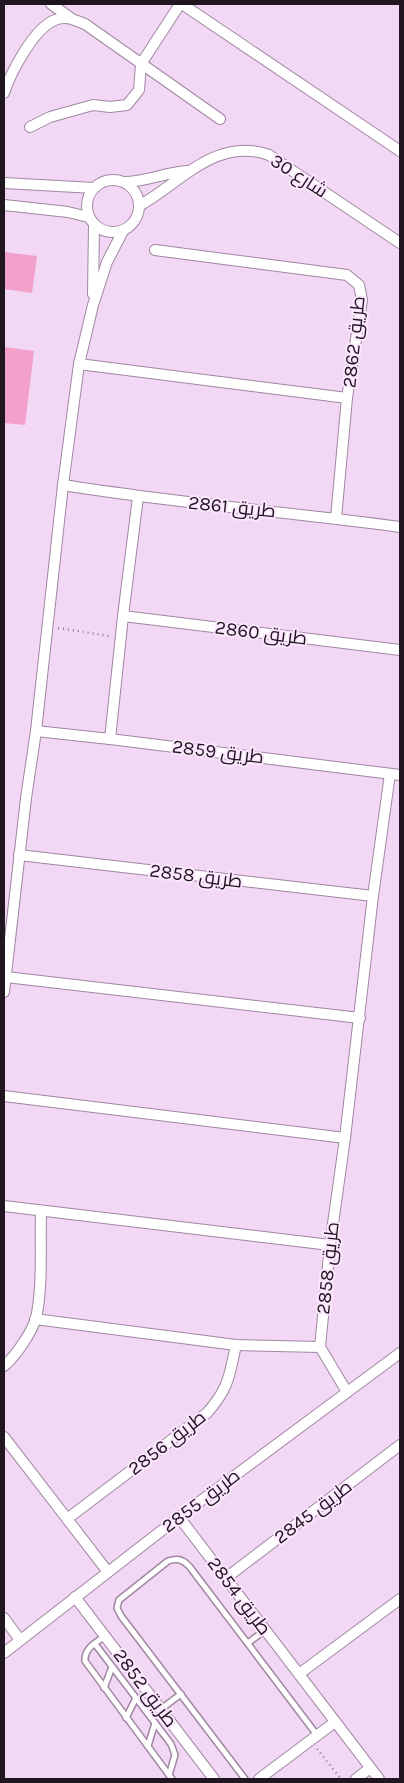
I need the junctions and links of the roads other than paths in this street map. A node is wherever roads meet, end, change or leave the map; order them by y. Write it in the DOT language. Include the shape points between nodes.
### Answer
graph roads {
  1 [pos="51,4"];
  2 [pos="181,4"];
  3 [pos="71,18"];
  4 [pos="141,64"];
  5 [pos="4,93"];
  6 [pos="220,119"];
  7 [pos="30,127"];
  8 [pos="400,151"];
  9 [pos="189,171"];
  10 [pos="123,182"];
  11 [pos="4,183"];
  12 [pos="94,188"];
  13 [pos="4,205"];
  14 [pos="139,206"];
  15 [pos="91,221"];
  16 [pos="123,231"];
  17 [pos="400,243"];
  18 [pos="155,250"];
  19 [pos="93,305"];
  20 [pos="79,364"];
  21 [pos="347,398"];
  22 [pos="64,485"];
  23 [pos="138,497"];
  24 [pos="336,518"];
  25 [pos="400,527"];
  26 [pos="123,616"];
  27 [pos="400,650"];
  28 [pos="36,731"];
  29 [pos="110,739"];
  30 [pos="395,775"];
  31 [pos="19,855"];
  32 [pos="373,896"];
  33 [pos="6,976"];
  34 [pos="4,992"];
  35 [pos="360,1018"];
  36 [pos="4,1096"];
  37 [pos="345,1138"];
  38 [pos="4,1206"];
  39 [pos="41,1211"];
  40 [pos="330,1245"];
  41 [pos="36,1319"];
  42 [pos="236,1346"];
  43 [pos="320,1348"];
  44 [pos="397,1355"];
  45 [pos="4,1366"];
  46 [pos="400,1367"];
  47 [pos="347,1392"];
  48 [pos="4,1437"];
  49 [pos="400,1445"];
  50 [pos="179,1517"];
  51 [pos="67,1519"];
  52 [pos="108,1572"];
  53 [pos="226,1578"];
  54 [pos="75,1597"];
  55 [pos="400,1599"];
  56 [pos="4,1618"];
  57 [pos="265,1630"];
  58 [pos="105,1636"];
  59 [pos="20,1640"];
  60 [pos="248,1643"];
  61 [pos="95,1644"];
  62 [pos="4,1653"];
  63 [pos="112,1667"];
  64 [pos="299,1674"];
  65 [pos="104,1688"];
  66 [pos="181,1694"];
  67 [pos="136,1698"];
  68 [pos="161,1709"];
  69 [pos="126,1718"];
  70 [pos="335,1722"];
  71 [pos="155,1723"];
  72 [pos="174,1725"];
  73 [pos="163,1733"];
  74 [pos="314,1738"];
  75 [pos="148,1746"];
  76 [pos="370,1768"];
  77 [pos="171,1777"];
  78 [pos="214,1779"];
  79 [pos="245,1779"];
  80 [pos="259,1779"];
  81 [pos="356,1779"];
  82 [pos="379,1779"];
  1 -- 3 [label="street"];
  2 -- 4 [label="street"];
  2 -- 8 [label="street"];
  3 -- 4 [label="street" via="85,24"];
  3 -- 5 [label="street" via="56,19 43,27 17,64"];
  4 -- 6 [label="street"];
  4 -- 7 [label="street" via="139,90 128,105 93,105 50,117"];
  9 -- 10 [label="street, شارع 30"];
  9 -- 14 [label="street, شارع 30"];
  9 -- 17 [label="street, شارع 30" via="228,152 244,149 261,152"];
  10 -- 12 [label="street, شارع 30" via="103,182"];
  10 -- 14 [label="street" via="132,188"];
  11 -- 12 [label="street, شارع 30"];
  12 -- 15 [label="street" via="87,202"];
  13 -- 15 [label="street" via="68,212"];
  14 -- 16 [label="street" via="138,216"];
  15 -- 16 [label="street" via="103,231"];
  15 -- 19 [label="street"];
  16 -- 19 [label="street" via="107,262"];
  18 -- 21 [label="street, طريق 2862" via="347,275 354,279 359,285 362,300"];
  19 -- 20 [label="street"];
  20 -- 21 [label="street"];
  20 -- 22 [label="street"];
  21 -- 24 [label="street, طريق 2862"];
  22 -- 23 [label="street, طريق 2861"];
  22 -- 28 [label="street"];
  23 -- 24 [label="street, طريق 2861"];
  23 -- 26 [label="street"];
  24 -- 25 [label="street, طريق 2861"];
  26 -- 27 [label="street, طريق 2860"];
  26 -- 29 [label="street"];
  28 -- 29 [label="street, طريق 2859"];
  28 -- 31 [label="street"];
  29 -- 30 [label="street, طريق 2859"];
  30 -- 32 [label="street, طريق 2858"];
  31 -- 32 [label="street, طريق 2858"];
  31 -- 33 [label="street"];
  32 -- 35 [label="street, طريق 2858"];
  33 -- 34 [label="street"];
  33 -- 35 [label="street"];
  35 -- 37 [label="street, طريق 2858"];
  36 -- 37 [label="street"];
  37 -- 40 [label="street, طريق 2858"];
  38 -- 39 [label="street"];
  39 -- 40 [label="street"];
  39 -- 41 [label="street"];
  40 -- 43 [label="street, طريق 2858"];
  41 -- 42 [label="street"];
  41 -- 45 [label="street" via="24,1342"];
  42 -- 43 [label="street"];
  42 -- 51 [label="street, طريق 2856" via="228,1382 207,1413"];
  43 -- 47 [label="street"];
  44 -- 46 [label="street"];
  44 -- 47 [label="street, طريق 2855"];
  47 -- 50 [label="street, طريق 2855"];
  48 -- 51 [label="street"];
  49 -- 53 [label="street, طريق 2845"];
  50 -- 52 [label="street, طريق 2855"];
  50 -- 53 [label="street, طريق 2854"];
  51 -- 52 [label="street"];
  52 -- 54 [label="street, طريق 2855"];
  53 -- 57 [label="street, طريق 2854"];
  54 -- 58 [label="street, طريق 2852"];
  54 -- 59 [label="street, طريق 2855"];
  55 -- 64 [label="street"];
  56 -- 59 [label="street"];
  57 -- 60 [label="lane"];
  57 -- 64 [label="street, طريق 2854"];
  58 -- 61 [label="lane"];
  58 -- 68 [label="street, طريق 2852"];
  59 -- 62 [label="street, طريق 2855"];
  60 -- 66 [label="lane" via="183,1560 168,1562 146,1578 118,1600 117,1608"];
  60 -- 74 [label="lane"];
  61 -- 63 [label="lane"];
  61 -- 65 [label="lane" via="85,1652 84,1661"];
  63 -- 65 [label="lane"];
  63 -- 67 [label="lane"];
  64 -- 70 [label="street, طريق 2854"];
  65 -- 69 [label="lane"];
  66 -- 68 [label="lane"];
  66 -- 79 [label="lane"];
  67 -- 69 [label="lane"];
  67 -- 71 [label="lane"];
  68 -- 72 [label="street, طريق 2852"];
  69 -- 75 [label="lane"];
  70 -- 74 [label="street"];
  70 -- 76 [label="street, طريق 2854"];
  71 -- 73 [label="lane"];
  71 -- 75 [label="lane"];
  72 -- 73 [label="lane"];
  72 -- 78 [label="street, طريق 2852"];
  73 -- 77 [label="lane" via="174,1749"];
  74 -- 80 [label="street"];
  75 -- 77 [label="lane"];
  76 -- 81 [label="street"];
  76 -- 82 [label="street, طريق 2854"];
}
